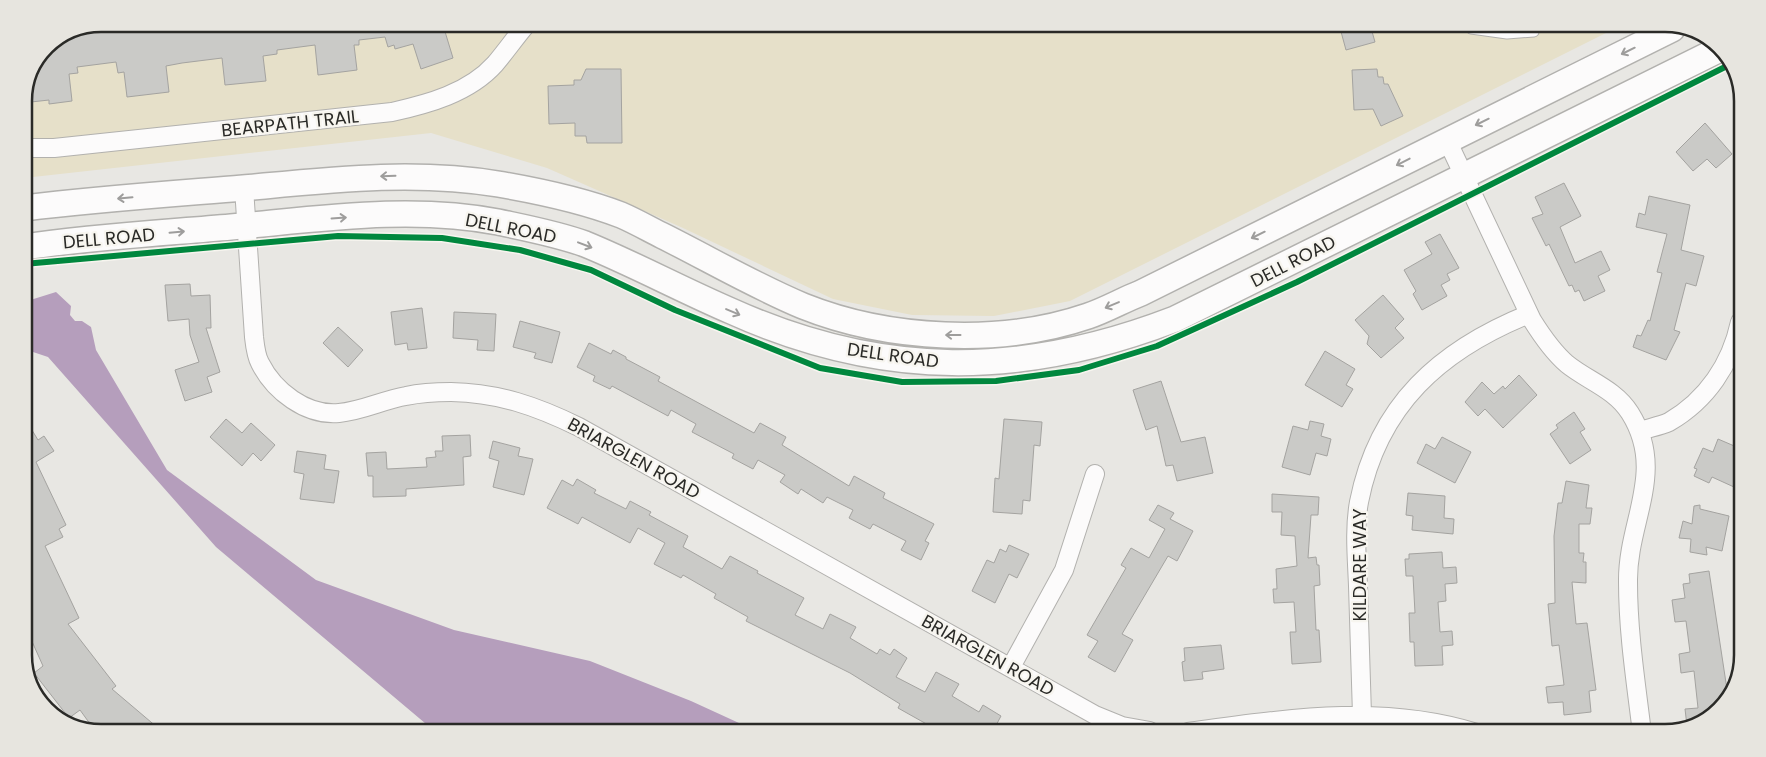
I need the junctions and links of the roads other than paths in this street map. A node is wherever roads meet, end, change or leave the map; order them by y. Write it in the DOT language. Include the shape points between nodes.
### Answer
graph roads {
  1 [pos="520,32"];
  2 [pos="1493,32"];
  3 [pos="1534,32"];
  4 [pos="1667,32"];
  5 [pos="1712,53"];
  6 [pos="1446,140"];
  7 [pos="33,148"];
  8 [pos="1463,174"];
  9 [pos="244,188"];
  10 [pos="33,207"];
  11 [pos="248,225"];
  12 [pos="33,246"];
  13 [pos="1529,314"];
  14 [pos="1733,341"];
  15 [pos="1640,431"];
  16 [pos="1095,474"];
  17 [pos="1011,667"];
  18 [pos="1362,715"];
  19 [pos="1117,724"];
  20 [pos="1249,724"];
  21 [pos="1448,724"];
  22 [pos="1641,724"];
  1 -- 7 [label="street, BEARPATH TRAIL" via="493,65 463,88 429,104 372,114"];
  2 -- 3 [label="lane"];
  4 -- 6 [label="main road, DELL ROAD, one-way"];
  5 -- 8 [label="main road, DELL ROAD"];
  6 -- 8 [label="street"];
  6 -- 9 [label="main road, DELL ROAD, one-way" via="1159,284 1088,316 1052,326 970,335 890,330 847,320 803,305 621,215 554,195 494,184 398,176"];
  11 -- 8 [label="main road, DELL ROAD, one-way" via="404,214 495,222 581,243 732,312 796,337 867,354 925,362 986,363 1087,348 1175,319"];
  8 -- 13 [label="street"];
  9 -- 10 [label="main road, DELL ROAD, one-way"];
  9 -- 11 [label="street, BRIARGLEN ROAD"];
  12 -- 11 [label="main road, DELL ROAD, one-way"];
  11 -- 17 [label="street, BRIARGLEN ROAD" via="254,337 259,362 272,383 291,399 314,409 338,413 405,396 451,392 494,396 538,407 578,426"];
  13 -- 15 [label="street" via="1547,343 1567,364 1612,393 1629,411"];
  13 -- 18 [label="street, KILDARE WAY" via="1481,336 1444,359 1414,388 1388,422 1370,462 1358,503 1356,546"];
  14 -- 15 [label="street" via="1712,386 1693,406 1668,422"];
  15 -- 22 [label="street" via="1647,457 1646,481 1631,541 1628,616"];
  16 -- 17 [label="street" via="1064,570"];
  17 -- 19 [label="street, BRIARGLEN ROAD" via="1095,716"];
  18 -- 20 [label="street" via="1302,717"];
  18 -- 21 [label="street" via="1399,716"];
}
